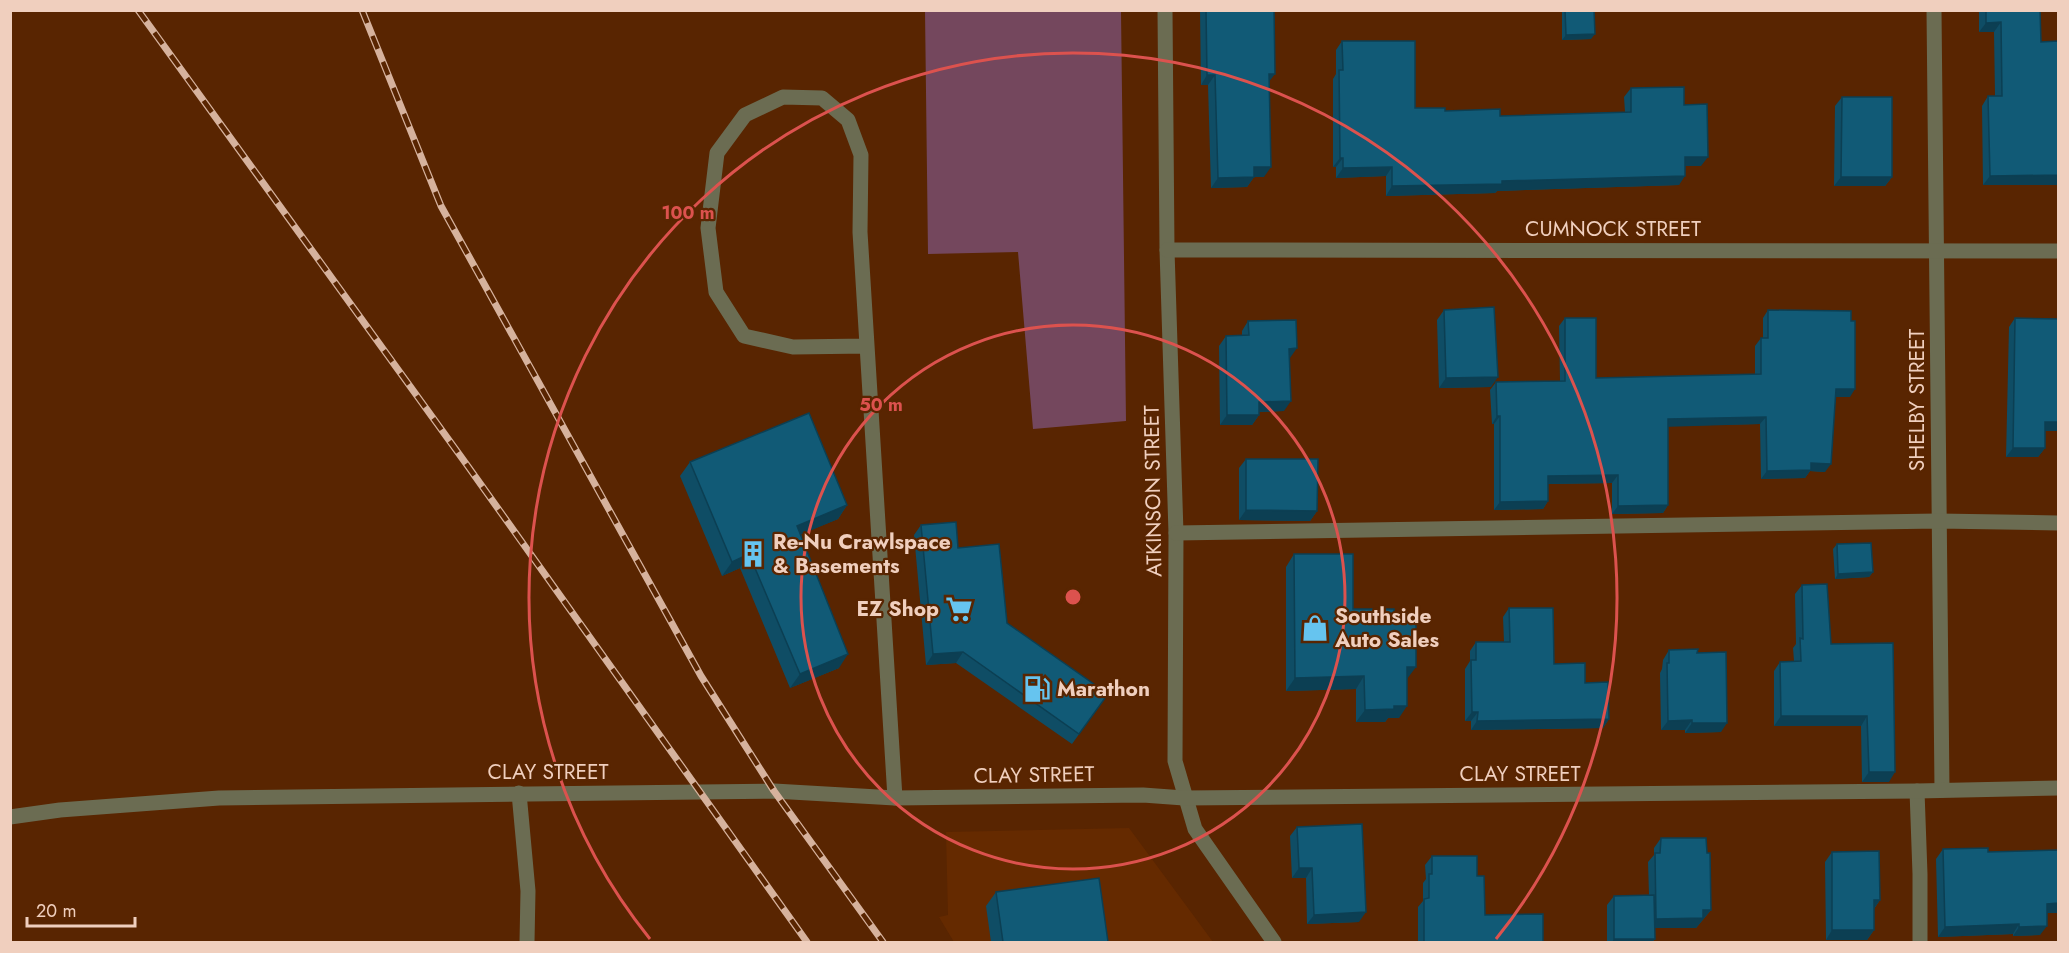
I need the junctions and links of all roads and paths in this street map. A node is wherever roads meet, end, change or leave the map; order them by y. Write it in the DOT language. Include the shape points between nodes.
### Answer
graph roads {
  1 [pos="1165,10"];
  2 [pos="1934,10"];
  3 [pos="1167,250"];
  4 [pos="1935,251"];
  5 [pos="2058,251"];
  6 [pos="867,346"];
  7 [pos="1938,521"];
  8 [pos="2058,524"];
  9 [pos="1176,533"];
  10 [pos="2058,788"];
  11 [pos="1941,790"];
  12 [pos="1917,791"];
  13 [pos="519,793"];
  14 [pos="895,798"];
  15 [pos="1184,798"];
  16 [pos="10,817"];
  17 [pos="528,942"];
  18 [pos="1274,942"];
  19 [pos="1920,942"];
  1 -- 3 [label="street, ATKINSON STREET"];
  2 -- 4 [label="street, SHELBY STREET"];
  3 -- 4 [label="street, CUMNOCK STREET"];
  3 -- 9 [label="street, ATKINSON STREET"];
  4 -- 5 [label="street, CUMNOCK STREET"];
  4 -- 7 [label="street, SHELBY STREET"];
  6 -- 6 [label="street" via="860,232 861,155 848,120 822,98 783,97 745,115 717,153 708,228 716,292 744,336 793,347"];
  6 -- 14 [label="street"];
  7 -- 8 [label="street"];
  7 -- 9 [label="street"];
  7 -- 11 [label="street, SHELBY STREET"];
  9 -- 15 [label="street, ATKINSON STREET" via="1175,761"];
  10 -- 11 [label="street, CLAY STREET"];
  11 -- 12 [label="street, CLAY STREET"];
  12 -- 15 [label="street, CLAY STREET"];
  12 -- 19 [label="street"];
  13 -- 14 [label="street, CLAY STREET" via="774,791"];
  13 -- 16 [label="street, CLAY STREET" via="219,798"];
  13 -- 17 [label="street" via="528,891"];
  14 -- 15 [label="street, CLAY STREET"];
  15 -- 18 [label="street, ATKINSON STREET" via="1195,829"];
}
